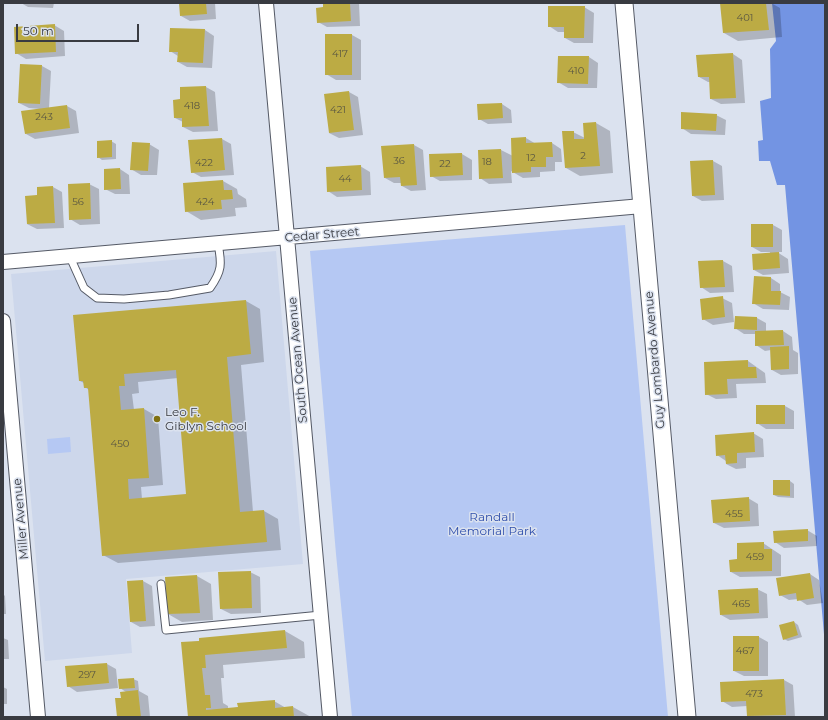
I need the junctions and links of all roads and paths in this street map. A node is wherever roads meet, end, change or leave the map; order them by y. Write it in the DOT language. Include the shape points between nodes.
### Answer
graph roads {
  1 [pos="266,3"];
  2 [pos="624,3"];
  3 [pos="642,206"];
  4 [pos="287,238"];
  5 [pos="218,244"];
  6 [pos="70,256"];
  7 [pos="3,262"];
  8 [pos="3,321"];
  9 [pos="161,584"];
  10 [pos="321,615"];
  11 [pos="38,717"];
  12 [pos="330,717"];
  13 [pos="687,717"];
  1 -- 4 [label="street, South Ocean Avenue"];
  2 -- 3 [label="street, Guy Lombardo Avenue"];
  3 -- 4 [label="street, Cedar Street"];
  3 -- 13 [label="street, Guy Lombardo Avenue"];
  4 -- 5 [label="street, Cedar Street"];
  4 -- 10 [label="street, South Ocean Avenue"];
  5 -- 6 [label="street, Cedar Street"];
  5 -- 6 [label="lane" via="221,262 219,275 210,288 124,299 97,298 84,288"];
  6 -- 7 [label="street, Cedar Street"];
  8 -- 11 [label="street, Miller Avenue"];
  9 -- 10 [label="lane" via="166,630"];
  10 -- 12 [label="street, South Ocean Avenue"];
}
